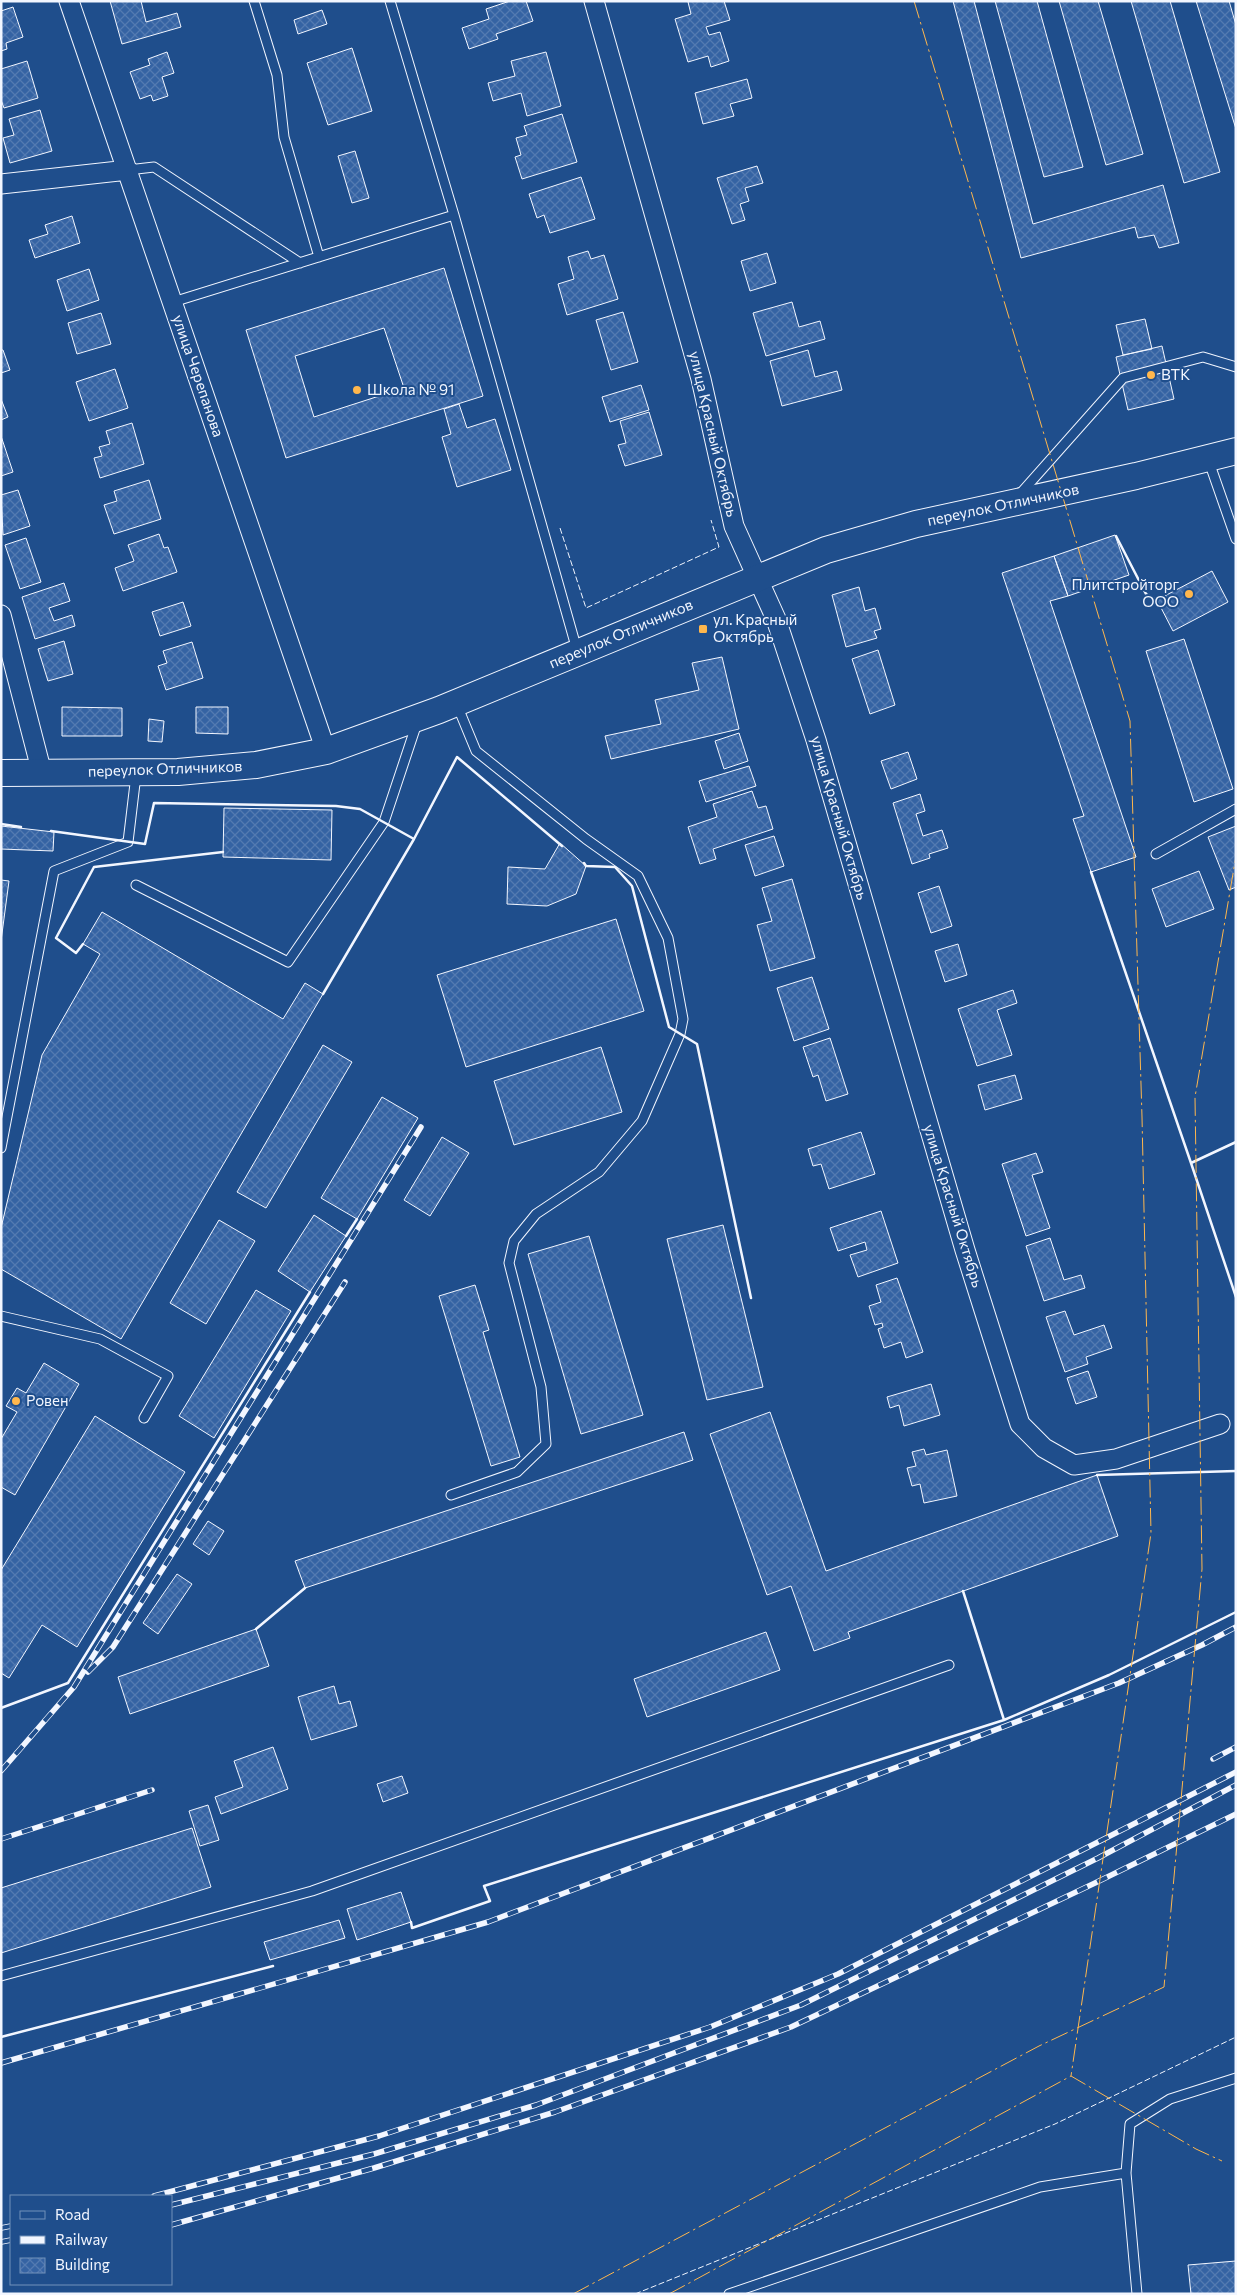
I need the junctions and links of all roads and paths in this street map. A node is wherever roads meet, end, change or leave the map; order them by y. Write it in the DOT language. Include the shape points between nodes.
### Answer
graph roads {
  1 [pos="69,1"];
  2 [pos="254,1"];
  3 [pos="390,1"];
  4 [pos="594,1"];
  5 [pos="128,170"];
  6 [pos="1,184"];
  7 [pos="454,215"];
  8 [pos="319,257"];
  9 [pos="300,263"];
  10 [pos="173,302"];
  11 [pos="1236,367"];
  12 [pos="1236,451"];
  13 [pos="1208,458"];
  14 [pos="1012,503"];
  15 [pos="1236,539"];
  16 [pos="758,577"];
  17 [pos="1,615"];
  18 [pos="578,652"];
  19 [pos="456,702"];
  20 [pos="419,718"];
  21 [pos="326,751"];
  22 [pos="136,772"];
  23 [pos="1,773"];
  24 [pos="42,773"];
  25 [pos="1236,809"];
  26 [pos="1156,854"];
  27 [pos="136,885"];
  28 [pos="1,1148"];
  29 [pos="1,1316"];
  30 [pos="144,1418"];
  31 [pos="1220,1424"];
  32 [pos="451,1495"];
  33 [pos="948,1665"];
  34 [pos="1,1976"];
  35 [pos="1236,2078"];
  36 [pos="1126,2173"];
  37 [pos="729,2294"];
  38 [pos="1137,2294"];
  1 -- 5 [label="street, улица Черепанова"];
  2 -- 8 [label="lane" via="277,75 284,137"];
  3 -- 7 [label="lane"];
  4 -- 16 [label="street, улица Красный Октябрь" via="702,379 734,526"];
  5 -- 6 [label="street"];
  5 -- 9 [label="lane" via="154,167"];
  5 -- 10 [label="street, улица Черепанова"];
  7 -- 8 [label="lane"];
  7 -- 18 [label="lane"];
  8 -- 9 [label="lane"];
  9 -- 10 [label="lane"];
  10 -- 21 [label="street, улица Черепанова"];
  11 -- 14 [label="lane" via="1203,357 1123,378"];
  12 -- 13 [label="main road, переулок Отличников"];
  13 -- 14 [label="main road, переулок Отличников"];
  13 -- 15 [label="lane"];
  14 -- 16 [label="main road, переулок Отличников" via="916,524 826,550"];
  16 -- 18 [label="main road, переулок Отличников"];
  16 -- 31 [label="street, улица Красный Октябрь" via="776,619 816,740 1020,1424 1044,1448 1074,1465 1116,1459"];
  17 -- 24 [label="street"];
  18 -- 19 [label="main road, переулок Отличников"];
  19 -- 20 [label="main road, переулок Отличников"];
  19 -- 32 [label="lane" via="476,751 638,876 668,938 683,1019 680,1034 642,1121 599,1172 536,1214 514,1241 509,1263 541,1387 546,1444 517,1472"];
  20 -- 21 [label="main road, переулок Отличников"];
  20 -- 27 [label="lane" via="384,822 288,962"];
  21 -- 22 [label="main road, переулок Отличников" via="256,765"];
  22 -- 24 [label="main road, переулок Отличников"];
  22 -- 28 [label="lane" via="128,842 54,871"];
  23 -- 24 [label="main road, переулок Отличников"];
  25 -- 26 [label="lane"];
  29 -- 30 [label="lane" via="100,1339 168,1376"];
  33 -- 34 [label="lane" via="312,1891"];
  35 -- 36 [label="lane" via="1170,2099 1130,2124"];
  36 -- 37 [label="lane" via="1040,2187"];
  36 -- 38 [label="lane"];
}
